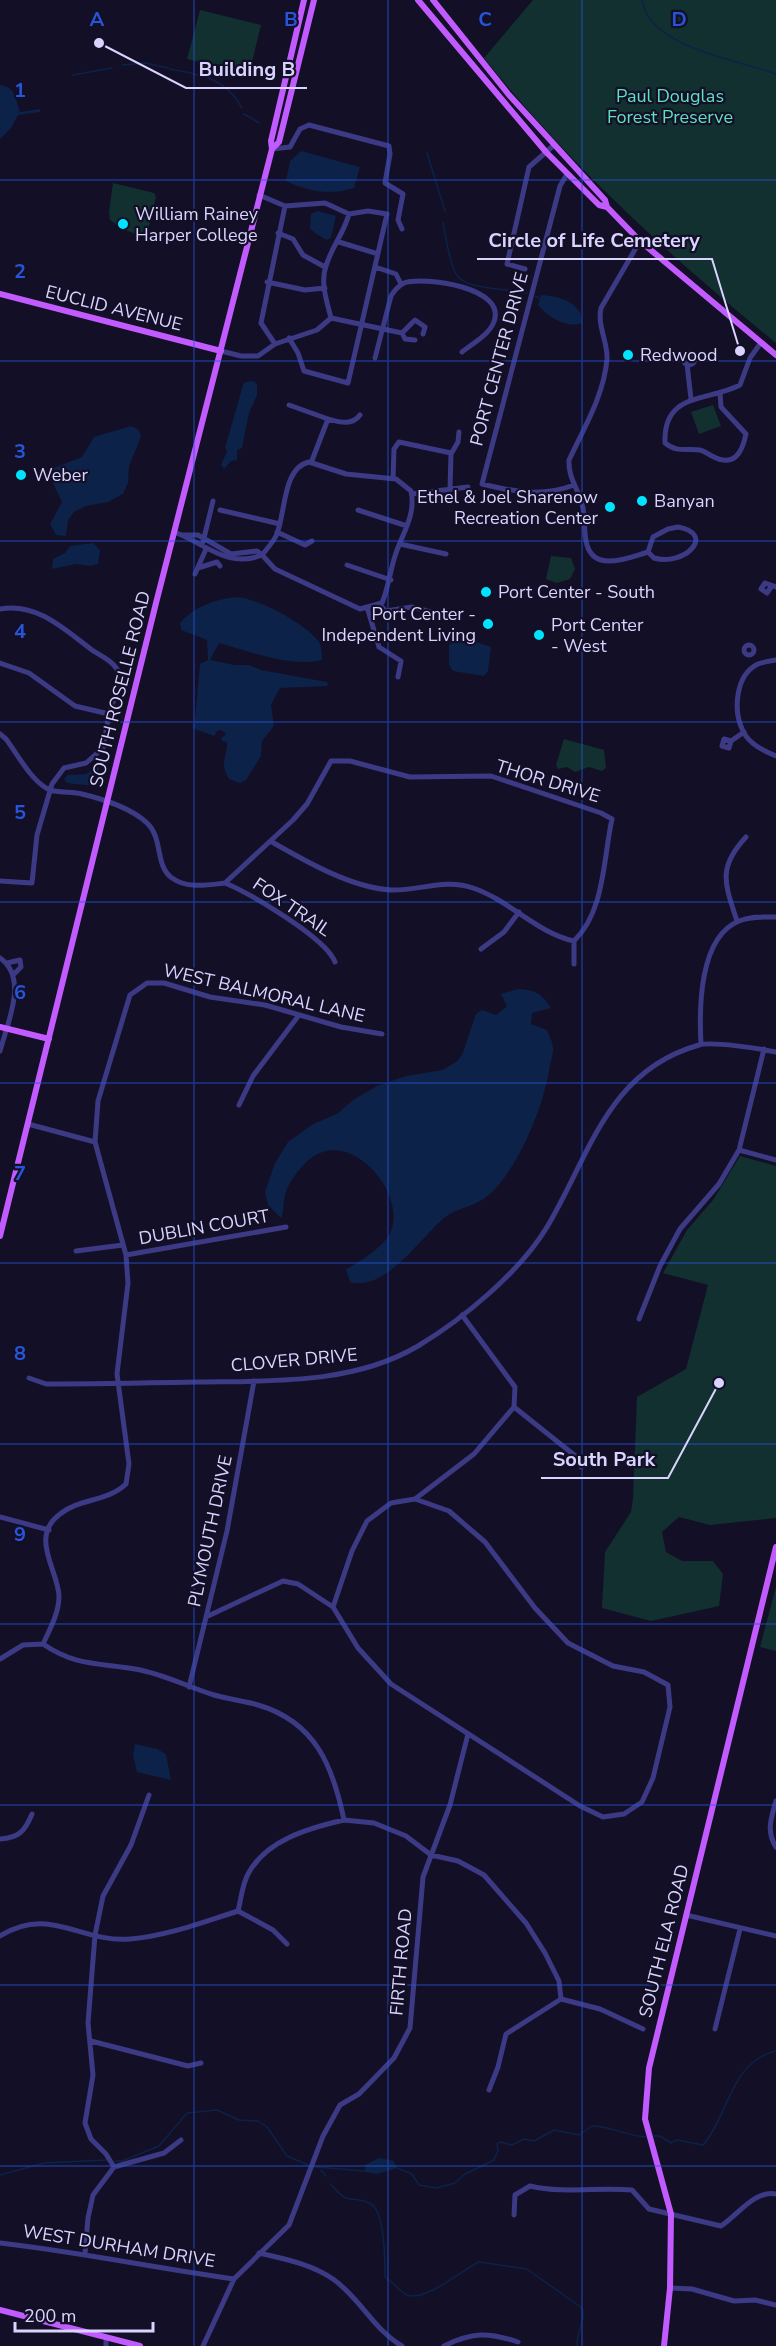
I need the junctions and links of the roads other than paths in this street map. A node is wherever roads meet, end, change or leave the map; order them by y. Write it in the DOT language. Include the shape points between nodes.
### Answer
graph roads {
  1 [pos="304,0"];
  2 [pos="314,0"];
  3 [pos="418,0"];
  4 [pos="433,0"];
  5 [pos="553,146"];
  6 [pos="272,149"];
  7 [pos="546,152"];
  8 [pos="567,174"];
  9 [pos="259,195"];
  10 [pos="285,206"];
  11 [pos="607,207"];
  12 [pos="349,214"];
  13 [pos="402,229"];
  14 [pos="278,233"];
  15 [pos="640,241"];
  16 [pos="339,242"];
  17 [pos="378,254"];
  18 [pos="325,267"];
  19 [pos="375,267"];
  20 [pos="525,269"];
  21 [pos="267,282"];
  22 [pos="401,284"];
  23 [pos="325,288"];
  24 [pos="0,294"];
  25 [pos="331,318"];
  26 [pos="362,324"];
  27 [pos="382,329"];
  28 [pos="402,333"];
  29 [pos="423,334"];
  30 [pos="289,338"];
  31 [pos="415,340"];
  32 [pos="274,344"];
  33 [pos="760,344"];
  34 [pos="222,351"];
  35 [pos="462,352"];
  36 [pos="776,355"];
  37 [pos="375,358"];
  38 [pos="687,364"];
  39 [pos="720,393"];
  40 [pos="691,399"];
  41 [pos="289,405"];
  42 [pos="360,415"];
  43 [pos="328,419"];
  44 [pos="459,432"];
  45 [pos="451,453"];
  46 [pos="311,463"];
  47 [pos="393,479"];
  48 [pos="574,485"];
  49 [pos="468,487"];
  50 [pos="450,489"];
  51 [pos="412,494"];
  52 [pos="213,501"];
  53 [pos="220,510"];
  54 [pos="358,510"];
  55 [pos="280,524"];
  56 [pos="407,526"];
  57 [pos="174,532"];
  58 [pos="277,532"];
  59 [pos="182,535"];
  60 [pos="204,539"];
  61 [pos="312,541"];
  62 [pos="400,544"];
  63 [pos="204,547"];
  64 [pos="648,552"];
  65 [pos="446,554"];
  66 [pos="262,555"];
  67 [pos="347,565"];
  68 [pos="212,567"];
  69 [pos="391,580"];
  70 [pos="378,604"];
  71 [pos="367,607"];
  72 [pos="0,609"];
  73 [pos="435,613"];
  74 [pos="752,654"];
  75 [pos="776,660"];
  76 [pos="0,663"];
  77 [pos="756,665"];
  78 [pos="398,677"];
  79 [pos="109,714"];
  80 [pos="744,732"];
  81 [pos="0,734"];
  82 [pos="730,741"];
  83 [pos="776,756"];
  84 [pos="49,790"];
  85 [pos="107,804"];
  86 [pos="746,837"];
  87 [pos="272,842"];
  88 [pos="0,880"];
  89 [pos="225,883"];
  90 [pos="519,912"];
  91 [pos="776,917"];
  92 [pos="737,921"];
  93 [pos="574,941"];
  94 [pos="481,949"];
  95 [pos="0,958"];
  96 [pos="335,962"];
  97 [pos="574,964"];
  98 [pos="9,965"];
  99 [pos="14,974"];
  100 [pos="299,1015"];
  101 [pos="3,1028"];
  102 [pos="382,1034"];
  103 [pos="49,1039"];
  104 [pos="701,1044"];
  105 [pos="764,1049"];
  106 [pos="0,1051"];
  107 [pos="776,1052"];
  108 [pos="239,1105"];
  109 [pos="28,1124"];
  110 [pos="95,1142"];
  111 [pos="739,1150"];
  112 [pos="776,1160"];
  113 [pos="286,1227"];
  114 [pos="0,1236"];
  115 [pos="123,1245"];
  116 [pos="76,1251"];
  117 [pos="126,1255"];
  118 [pos="462,1314"];
  119 [pos="639,1319"];
  120 [pos="29,1378"];
  121 [pos="254,1381"];
  122 [pos="118,1384"];
  123 [pos="514,1407"];
  124 [pos="581,1467"];
  125 [pos="415,1499"];
  126 [pos="0,1517"];
  127 [pos="49,1530"];
  128 [pos="776,1547"];
  129 [pos="333,1607"];
  130 [pos="208,1616"];
  131 [pos="43,1644"];
  132 [pos="0,1659"];
  133 [pos="189,1687"];
  134 [pos="468,1734"];
  135 [pos="149,1795"];
  136 [pos="776,1801"];
  137 [pos="32,1814"];
  138 [pos="344,1820"];
  139 [pos="0,1839"];
  140 [pos="776,1847"];
  141 [pos="431,1855"];
  142 [pos="238,1911"];
  143 [pos="686,1915"];
  144 [pos="740,1929"];
  145 [pos="95,1935"];
  146 [pos="0,1936"];
  147 [pos="776,1936"];
  148 [pos="287,1944"];
  149 [pos="561,1999"];
  150 [pos="643,2029"];
  151 [pos="715,2029"];
  152 [pos="91,2042"];
  153 [pos="201,2063"];
  154 [pos="489,2090"];
  155 [pos="181,2140"];
  156 [pos="114,2167"];
  157 [pos="776,2194"];
  158 [pos="671,2214"];
  159 [pos="514,2216"];
  160 [pos="0,2242"];
  161 [pos="86,2253"];
  162 [pos="260,2253"];
  163 [pos="234,2279"];
  164 [pos="670,2288"];
  165 [pos="776,2306"];
  166 [pos="0,2310"];
  167 [pos="106,2338"];
  168 [pos="518,2342"];
  169 [pos="106,2346"];
  170 [pos="140,2346"];
  171 [pos="203,2346"];
  172 [pos="402,2346"];
  173 [pos="444,2346"];
  174 [pos="664,2346"];
  1 -- 6 [label="main road, SOUTH ROSELLE ROAD"];
  2 -- 6 [label="main road, SOUTH ROSELLE ROAD" via="279,142"];
  3 -- 7 [label="main road"];
  4 -- 5 [label="main road"];
  5 -- 7 [label="street"];
  5 -- 11 [label="main road" via="605,200"];
  6 -- 9 [label="main road, SOUTH ROSELLE ROAD"];
  6 -- 13 [label="street" via="290,147 300,129 309,125 388,146 385,183 403,194 398,220"];
  7 -- 8 [label="main road"];
  7 -- 20 [label="street" via="530,167 507,264"];
  8 -- 11 [label="main road" via="599,205"];
  8 -- 48 [label="street, PORT CENTER DRIVE" via="560,186 482,484 536,493 557,492"];
  9 -- 10 [label="street"];
  9 -- 34 [label="main road, SOUTH ROSELLE ROAD"];
  10 -- 12 [label="street" via="325,203"];
  10 -- 14 [label="street"];
  11 -- 15 [label="main road"];
  12 -- 16 [label="street"];
  12 -- 17 [label="street" via="387,213"];
  14 -- 18 [label="street" via="293,239 303,255"];
  14 -- 21 [label="street"];
  15 -- 33 [label="main road"];
  15 -- 48 [label="street" via="601,308 607,360 598,396 569,460 568,472"];
  16 -- 17 [label="street"];
  16 -- 18 [label="street"];
  17 -- 19 [label="street"];
  18 -- 23 [label="street"];
  19 -- 22 [label="street" via="396,274"];
  19 -- 26 [label="street"];
  21 -- 23 [label="street" via="305,290"];
  21 -- 32 [label="street" via="261,323"];
  22 -- 27 [label="street" via="391,296"];
  22 -- 35 [label="street" via="462,288 488,298 495,312 492,326"];
  23 -- 25 [label="street"];
  24 -- 34 [label="main road, EUCLID AVENUE"];
  25 -- 26 [label="street"];
  25 -- 30 [label="street" via="317,330"];
  26 -- 27 [label="street"];
  26 -- 30 [label="street" via="348,383 304,371"];
  27 -- 28 [label="street"];
  27 -- 37 [label="street"];
  28 -- 29 [label="street" via="415,320 425,327"];
  28 -- 31 [label="street" via="405,339"];
  30 -- 32 [label="street"];
  32 -- 34 [label="street" via="258,356"];
  33 -- 36 [label="main road"];
  33 -- 39 [label="street" via="750,357 740,385"];
  34 -- 57 [label="main road, SOUTH ROSELLE ROAD"];
  38 -- 40 [label="street"];
  39 -- 40 [label="street"];
  39 -- 40 [label="street" via="721,407 746,434 740,455 732,461 723,461 703,450 679,451 665,443 669,416"];
  41 -- 43 [label="street"];
  42 -- 43 [label="street" via="347,422"];
  43 -- 46 [label="street"];
  44 -- 45 [label="street"];
  45 -- 47 [label="street" via="399,442 394,449"];
  45 -- 50 [label="street"];
  46 -- 47 [label="street" via="346,474"];
  46 -- 55 [label="street" via="300,464 292,474"];
  47 -- 51 [label="street"];
  48 -- 64 [label="street" via="583,505 587,546 598,559 609,562"];
  49 -- 50 [label="street"];
  50 -- 51 [label="street"];
  51 -- 56 [label="street" via="413,512"];
  52 -- 60 [label="street"];
  53 -- 55 [label="street"];
  54 -- 56 [label="street"];
  55 -- 58 [label="street"];
  56 -- 62 [label="street"];
  57 -- 59 [label="street"];
  57 -- 85 [label="main road, SOUTH ROSELLE ROAD"];
  58 -- 61 [label="street" via="305,545"];
  58 -- 66 [label="street"];
  59 -- 60 [label="street" via="189,533"];
  59 -- 63 [label="street"];
  60 -- 63 [label="street"];
  60 -- 66 [label="street" via="231,554 256,551"];
  62 -- 65 [label="street"];
  62 -- 69 [label="street"];
  63 -- 66 [label="street" via="238,561"];
  63 -- 68 [label="street" via="197,573"];
  64 -- 64 [label="street" via="654,558 673,560 691,552 695,536 689,529 668,529 652,537"];
  66 -- 71 [label="street" via="275,569 360,609"];
  67 -- 69 [label="street"];
  69 -- 70 [label="street" via="382,603"];
  70 -- 71 [label="street"];
  70 -- 73 [label="street" via="386,611 412,607"];
  71 -- 78 [label="street" via="379,647 401,661"];
  72 -- 79 [label="street" via="52,619 111,662 121,679"];
  74 -- 77 [label="street"];
  75 -- 77 [label="street"];
  76 -- 79 [label="street" via="30,673 75,706"];
  77 -- 80 [label="street" via="742,679 738,699 738,717"];
  79 -- 84 [label="street" via="107,736 98,754 86,763 64,768"];
  80 -- 82 [label="street"];
  80 -- 83 [label="street" via="753,744"];
  81 -- 84 [label="street" via="36,781"];
  84 -- 85 [label="street" via="83,794"];
  84 -- 88 [label="street" via="37,835 32,883"];
  85 -- 89 [label="street" via="131,812 150,825 162,866 171,878 186,884"];
  85 -- 103 [label="main road, SOUTH ROSELLE ROAD"];
  86 -- 92 [label="street" via="731,853 724,872"];
  87 -- 89 [label="street"];
  87 -- 90 [label="street" via="317,868 372,886 391,890 433,884 471,887"];
  87 -- 93 [label="street, THOR DRIVE" via="307,804 331,761 350,761 410,777 491,776 543,792 612,819 592,915"];
  89 -- 96 [label="street, FOX TRAIL" via="304,931 331,952"];
  90 -- 93 [label="street" via="558,938"];
  90 -- 94 [label="street" via="504,932"];
  91 -- 92 [label="street"];
  92 -- 104 [label="street" via="712,948 706,963"];
  93 -- 97 [label="street"];
  95 -- 98 [label="street"];
  98 -- 99 [label="street"];
  98 -- 99 [label="street" via="20,960 21,967"];
  99 -- 101 [label="street" via="14,991"];
  100 -- 102 [label="street, WEST BALMORAL LANE"];
  100 -- 108 [label="street" via="253,1076"];
  100 -- 110 [label="street, WEST BALMORAL LANE" via="265,1005 210,997 164,983 139,986 126,1003 102,1088"];
  101 -- 103 [label="main road"];
  101 -- 106 [label="street"];
  103 -- 109 [label="main road, SOUTH ROSELLE ROAD"];
  104 -- 105 [label="street, CLOVER DRIVE"];
  104 -- 118 [label="street, CLOVER DRIVE" via="656,1064 622,1093 587,1145 547,1228 513,1271"];
  105 -- 107 [label="street, CLOVER DRIVE"];
  105 -- 111 [label="street"];
  109 -- 110 [label="street"];
  109 -- 114 [label="main road, SOUTH ROSELLE ROAD"];
  110 -- 115 [label="street"];
  111 -- 112 [label="street"];
  111 -- 119 [label="street" via="719,1184 680,1229"];
  113 -- 117 [label="street, DUBLIN COURT"];
  115 -- 116 [label="street"];
  115 -- 117 [label="street"];
  117 -- 122 [label="street" via="128,1283"];
  118 -- 121 [label="street, CLOVER DRIVE" via="418,1346 375,1367 330,1376"];
  118 -- 123 [label="street" via="515,1387"];
  120 -- 122 [label="street, CLOVER DRIVE" via="46,1384"];
  121 -- 122 [label="street, CLOVER DRIVE"];
  121 -- 130 [label="street, PLYMOUTH DRIVE"];
  122 -- 127 [label="street" via="129,1464 126,1484 117,1493 58,1515"];
  123 -- 124 [label="street" via="578,1458"];
  123 -- 125 [label="street" via="474,1454"];
  125 -- 129 [label="street" via="391,1503 367,1521"];
  125 -- 134 [label="street" via="448,1510 485,1542 568,1643 613,1666 644,1672 668,1685 670,1707 653,1778 642,1802 624,1814 603,1817 580,1806"];
  126 -- 127 [label="street"];
  127 -- 131 [label="street" via="46,1554 59,1595 55,1619"];
  128 -- 143 [label="main road, SOUTH ELA ROAD"];
  129 -- 130 [label="street" via="298,1584 284,1581"];
  129 -- 134 [label="street" via="358,1648 391,1684"];
  130 -- 133 [label="street, PLYMOUTH DRIVE"];
  131 -- 132 [label="street" via="23,1645"];
  131 -- 133 [label="street" via="84,1664 137,1669"];
  133 -- 138 [label="street" via="261,1706 300,1727 322,1752 335,1780"];
  134 -- 141 [label="street, FIRTH ROAD" via="450,1805"];
  135 -- 145 [label="street" via="131,1845 103,1896"];
  136 -- 140 [label="street" via="770,1825 770,1838"];
  137 -- 139 [label="street" via="26,1829 14,1838"];
  138 -- 141 [label="street" via="376,1824 406,1836"];
  138 -- 142 [label="street" via="316,1826 264,1854 247,1875"];
  141 -- 149 [label="street" via="484,1875 526,1923 545,1953 559,1981"];
  141 -- 162 [label="street, FIRTH ROAD" via="423,1877 410,2028 401,2048 359,2094 340,2105 323,2136 289,2225"];
  142 -- 145 [label="street" via="156,1935 128,1939"];
  142 -- 148 [label="street" via="273,1930"];
  143 -- 144 [label="street"];
  143 -- 158 [label="main road, SOUTH ELA ROAD" via="649,2068 645,2119"];
  144 -- 147 [label="street"];
  144 -- 151 [label="street"];
  145 -- 146 [label="street" via="35,1922"];
  145 -- 152 [label="street" via="88,2023"];
  149 -- 150 [label="street" via="600,2009"];
  149 -- 154 [label="street" via="506,2034"];
  152 -- 153 [label="street" via="188,2066"];
  152 -- 156 [label="street" via="93,2075 85,2123 91,2139"];
  155 -- 156 [label="street" via="164,2153"];
  156 -- 161 [label="street" via="93,2195"];
  157 -- 158 [label="street" via="751,2200 721,2226"];
  158 -- 159 [label="street" via="649,2209 632,2190 556,2192 530,2186 515,2195"];
  158 -- 164 [label="main road, SOUTH ELA ROAD"];
  160 -- 161 [label="street, WEST DURHAM DRIVE"];
  161 -- 163 [label="street, WEST DURHAM DRIVE"];
  162 -- 163 [label="street, FIRTH ROAD"];
  162 -- 172 [label="street" via="305,2264 334,2279 388,2338"];
  163 -- 171 [label="street, FIRTH ROAD"];
  164 -- 165 [label="street"];
  164 -- 174 [label="main road, SOUTH ELA ROAD"];
  166 -- 167 [label="main road"];
  167 -- 169 [label="street"];
  167 -- 170 [label="main road"];
  168 -- 173 [label="street" via="492,2333 461,2338"];
}
